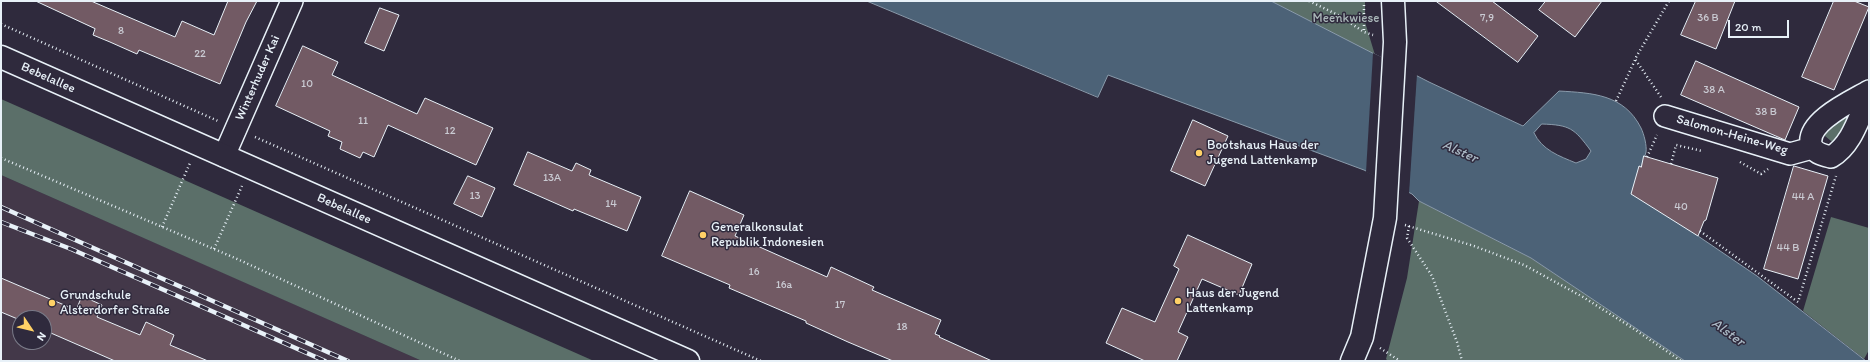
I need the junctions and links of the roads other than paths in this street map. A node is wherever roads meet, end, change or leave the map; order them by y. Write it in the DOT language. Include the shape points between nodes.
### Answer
graph roads {
  1 [pos="292,1"];
  2 [pos="1393,1"];
  3 [pos="1,57"];
  4 [pos="1869,91"];
  5 [pos="1869,96"];
  6 [pos="1665,116"];
  7 [pos="1812,148"];
  8 [pos="224,156"];
  9 [pos="688,361"];
  10 [pos="1352,361"];
  1 -- 8 [label="street, Winterhuder Kai"];
  2 -- 10 [label="main road" via="1394,52 1385,218 1362,337"];
  3 -- 8 [label="main road, Bebelallee"];
  4 -- 7 [label="street" via="1814,128 1810,138"];
  5 -- 7 [label="street" via="1840,152 1831,157"];
  6 -- 7 [label="street, Salomon-Heine-Weg" via="1790,154"];
  8 -- 9 [label="main road, Bebelallee"];
}
